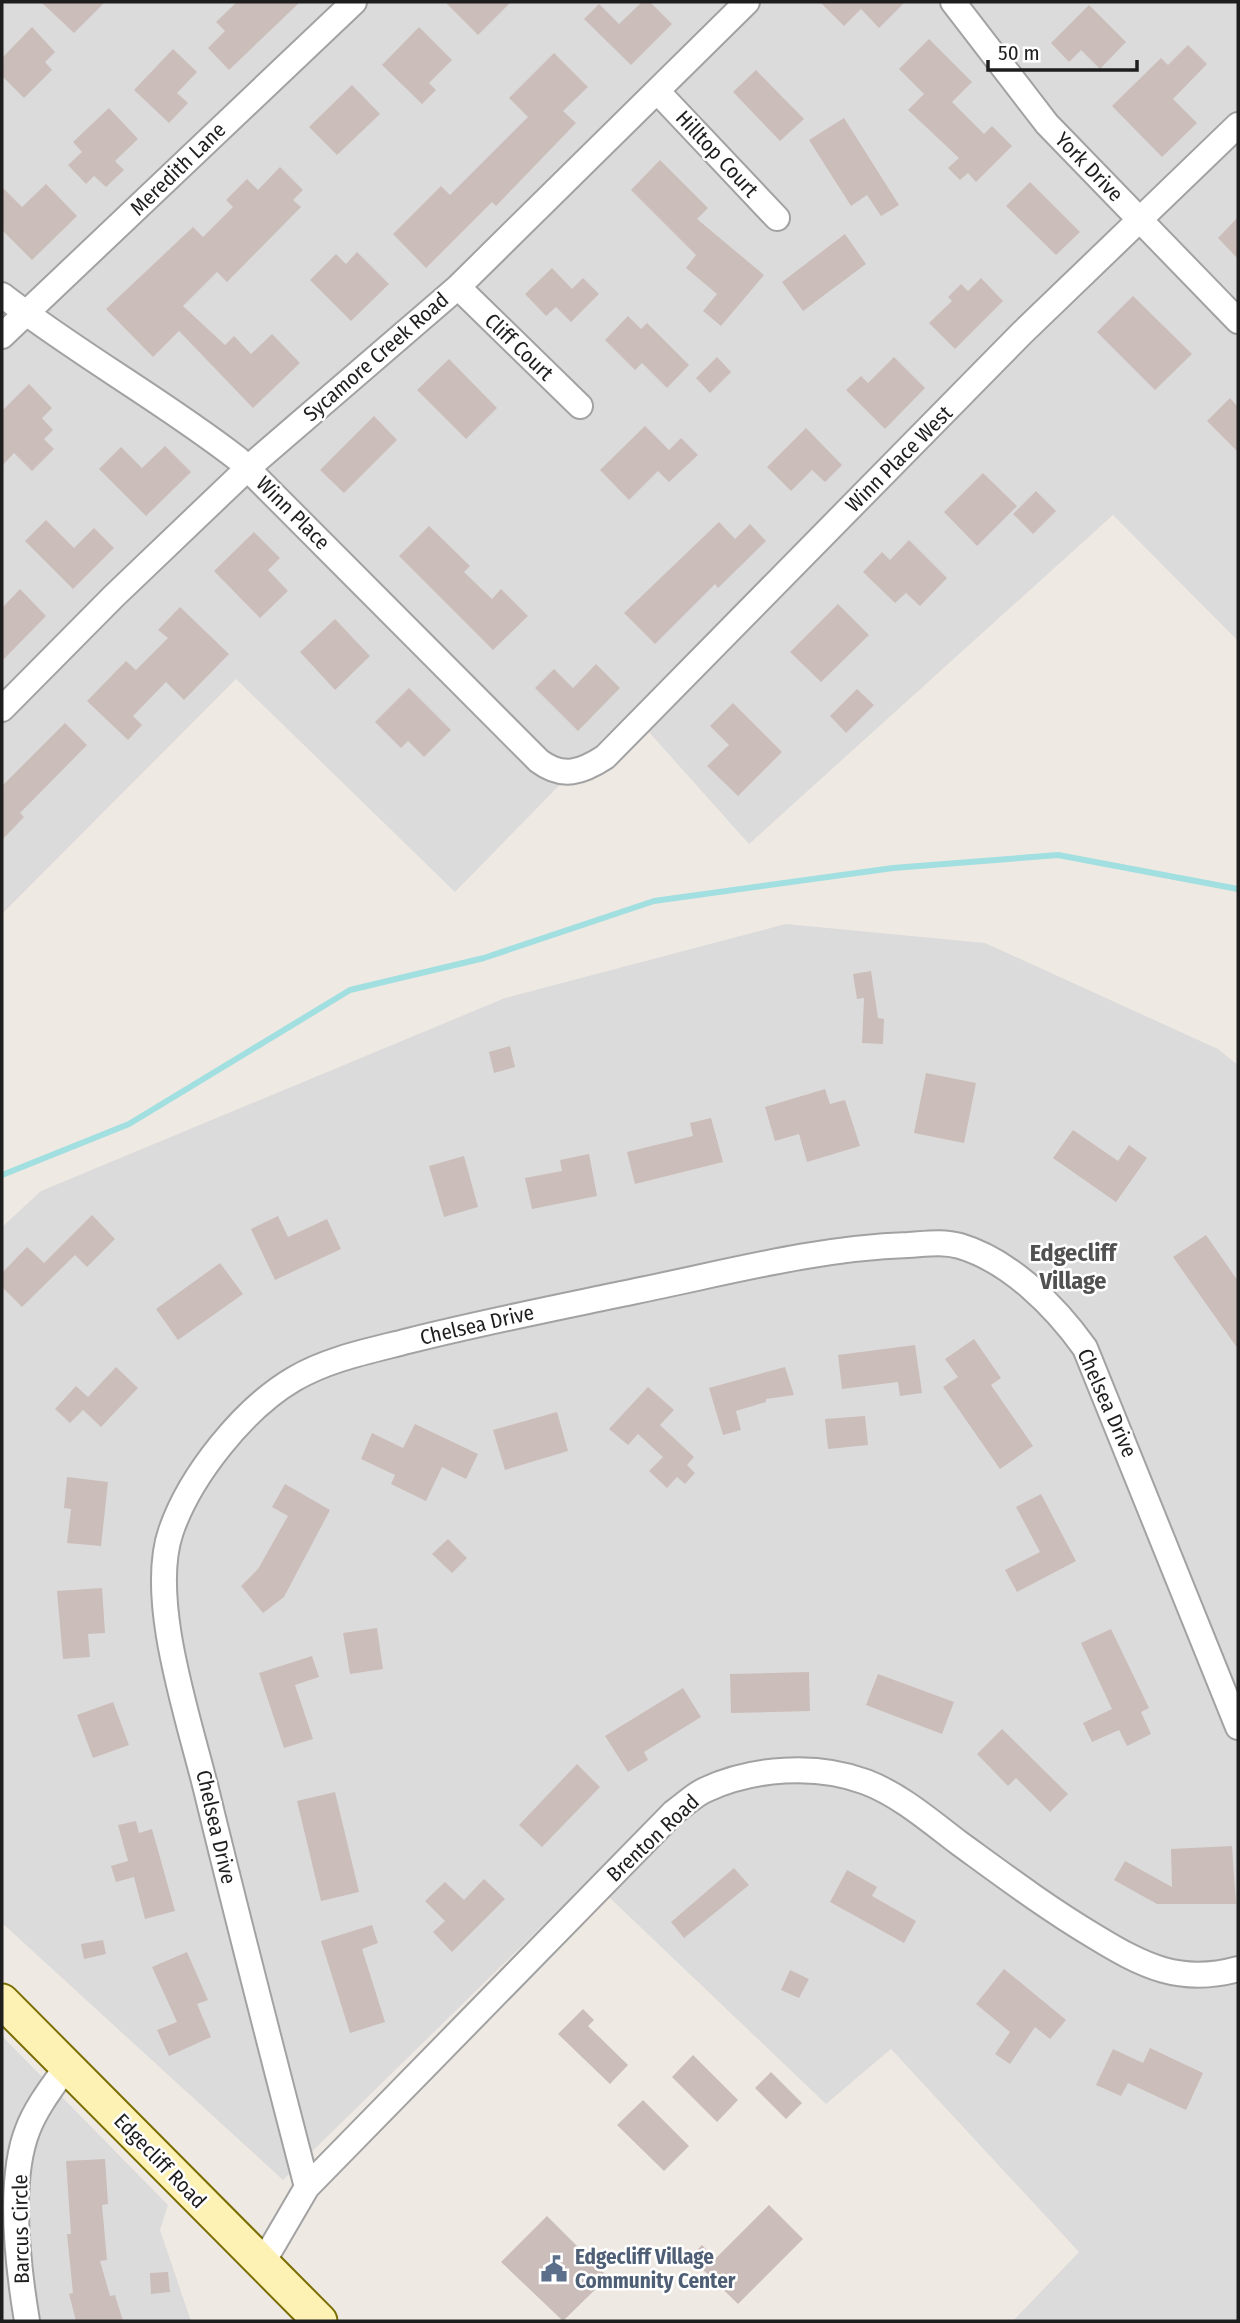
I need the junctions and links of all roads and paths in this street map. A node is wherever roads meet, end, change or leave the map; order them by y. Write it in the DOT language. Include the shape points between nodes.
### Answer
graph roads {
  1 [pos="354,2"];
  2 [pos="747,2"];
  3 [pos="953,2"];
  4 [pos="657,91"];
  5 [pos="1238,125"];
  6 [pos="777,218"];
  7 [pos="1138,219"];
  8 [pos="458,287"];
  9 [pos="2,295"];
  10 [pos="26,314"];
  11 [pos="1238,321"];
  12 [pos="2,336"];
  13 [pos="580,406"];
  14 [pos="248,468"];
  15 [pos="2,709"];
  16 [pos="551,770"];
  17 [pos="1238,1727"];
  18 [pos="1238,1969"];
  19 [pos="2,2001"];
  20 [pos="67,2066"];
  21 [pos="307,2187"];
  22 [pos="262,2264"];
  23 [pos="27,2321"];
  24 [pos="320,2321"];
  1 -- 10 [label="street, Meredith Lane"];
  2 -- 4 [label="street, Sycamore Creek Road"];
  3 -- 7 [label="street, York Drive" via="1047,124"];
  4 -- 6 [label="street, Hilltop Court"];
  4 -- 8 [label="street, Sycamore Creek Road"];
  5 -- 7 [label="street, Winn Place West"];
  7 -- 11 [label="street, York Drive"];
  7 -- 16 [label="street, Winn Place West" via="605,757 574,773"];
  8 -- 13 [label="street, Cliff Court"];
  8 -- 14 [label="street, Sycamore Creek Road"];
  9 -- 10 [label="street, Winn Place"];
  10 -- 12 [label="street, Meredith Lane"];
  10 -- 14 [label="street, Winn Place" via="189,421"];
  14 -- 15 [label="street, Sycamore Creek Road"];
  14 -- 16 [label="street, Winn Place"];
  17 -- 21 [label="street, Chelsea Drive" via="1085,1348 1033,1291 996,1262 960,1247 945,1243 890,1245 807,1256 466,1326 347,1356 292,1380 249,1415 193,1483 170,1532 163,1592 231,1892"];
  18 -- 21 [label="street, Brenton Road" via="1197,1976 1156,1969 1045,1906 907,1804 866,1782 814,1771 774,1771 703,1791 674,1812"];
  19 -- 20 [label="street, Edgecliff Road"];
  20 -- 22 [label="street, Edgecliff Road"];
  20 -- 23 [label="street, Barcus Circle" via="27,2132 17,2179 20,2278"];
  21 -- 22 [label="street, Brenton Road"];
  22 -- 24 [label="street, Edgecliff Road"];
}
